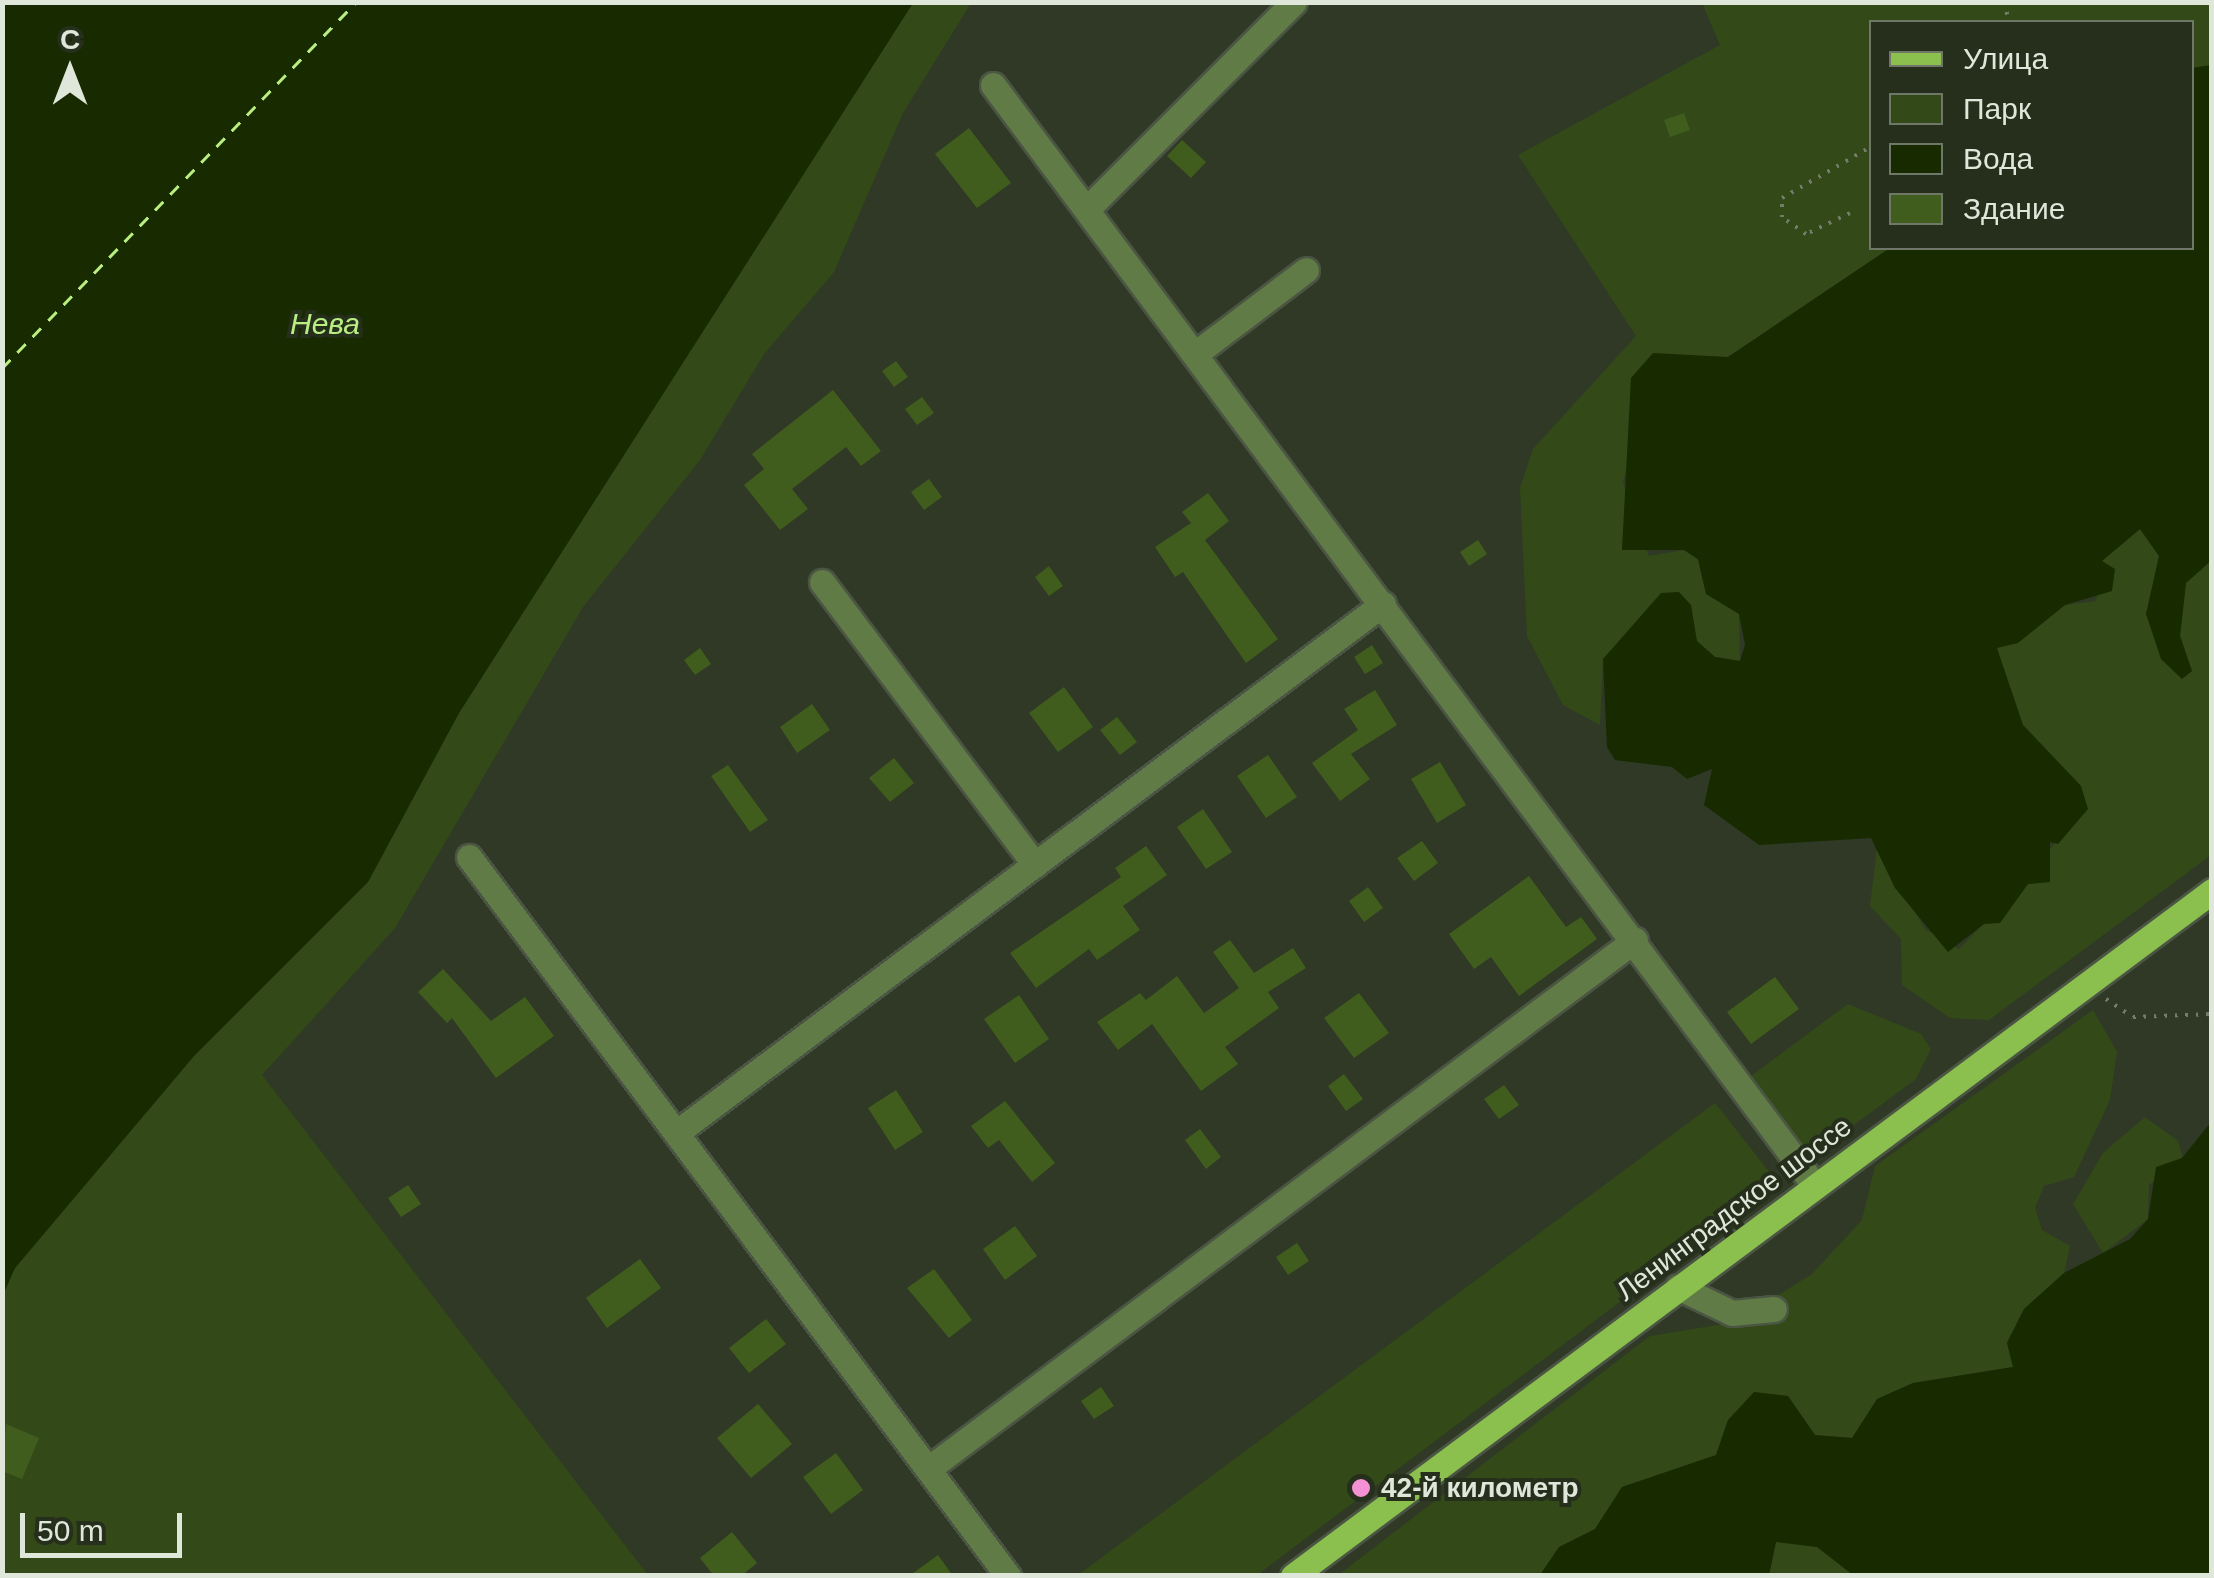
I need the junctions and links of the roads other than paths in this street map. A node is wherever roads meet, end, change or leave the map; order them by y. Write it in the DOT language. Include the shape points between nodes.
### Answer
graph roads {
  1 [pos="1294,2"];
  2 [pos="993,85"];
  3 [pos="1088,208"];
  4 [pos="1306,270"];
  5 [pos="1194,354"];
  6 [pos="822,582"];
  7 [pos="1383,604"];
  8 [pos="469,857"];
  9 [pos="1035,864"];
  10 [pos="2212,892"];
  11 [pos="1635,940"];
  12 [pos="676,1133"];
  13 [pos="1815,1186"];
  14 [pos="1678,1287"];
  15 [pos="1774,1309"];
  16 [pos="928,1469"];
  17 [pos="1008,1576"];
  18 [pos="1293,1576"];
  1 -- 3 [label="street"];
  2 -- 3 [label="street"];
  3 -- 5 [label="street"];
  4 -- 5 [label="street"];
  5 -- 7 [label="street"];
  6 -- 9 [label="street"];
  7 -- 9 [label="street"];
  7 -- 11 [label="street"];
  8 -- 12 [label="street"];
  9 -- 12 [label="street"];
  10 -- 13 [label="main road, Ленинградское шоссе"];
  11 -- 13 [label="street"];
  11 -- 16 [label="street"];
  12 -- 16 [label="street"];
  13 -- 14 [label="main road, Ленинградское шоссе"];
  14 -- 15 [label="street" via="1732,1313"];
  14 -- 18 [label="main road, Ленинградское шоссе"];
  16 -- 17 [label="street"];
}
